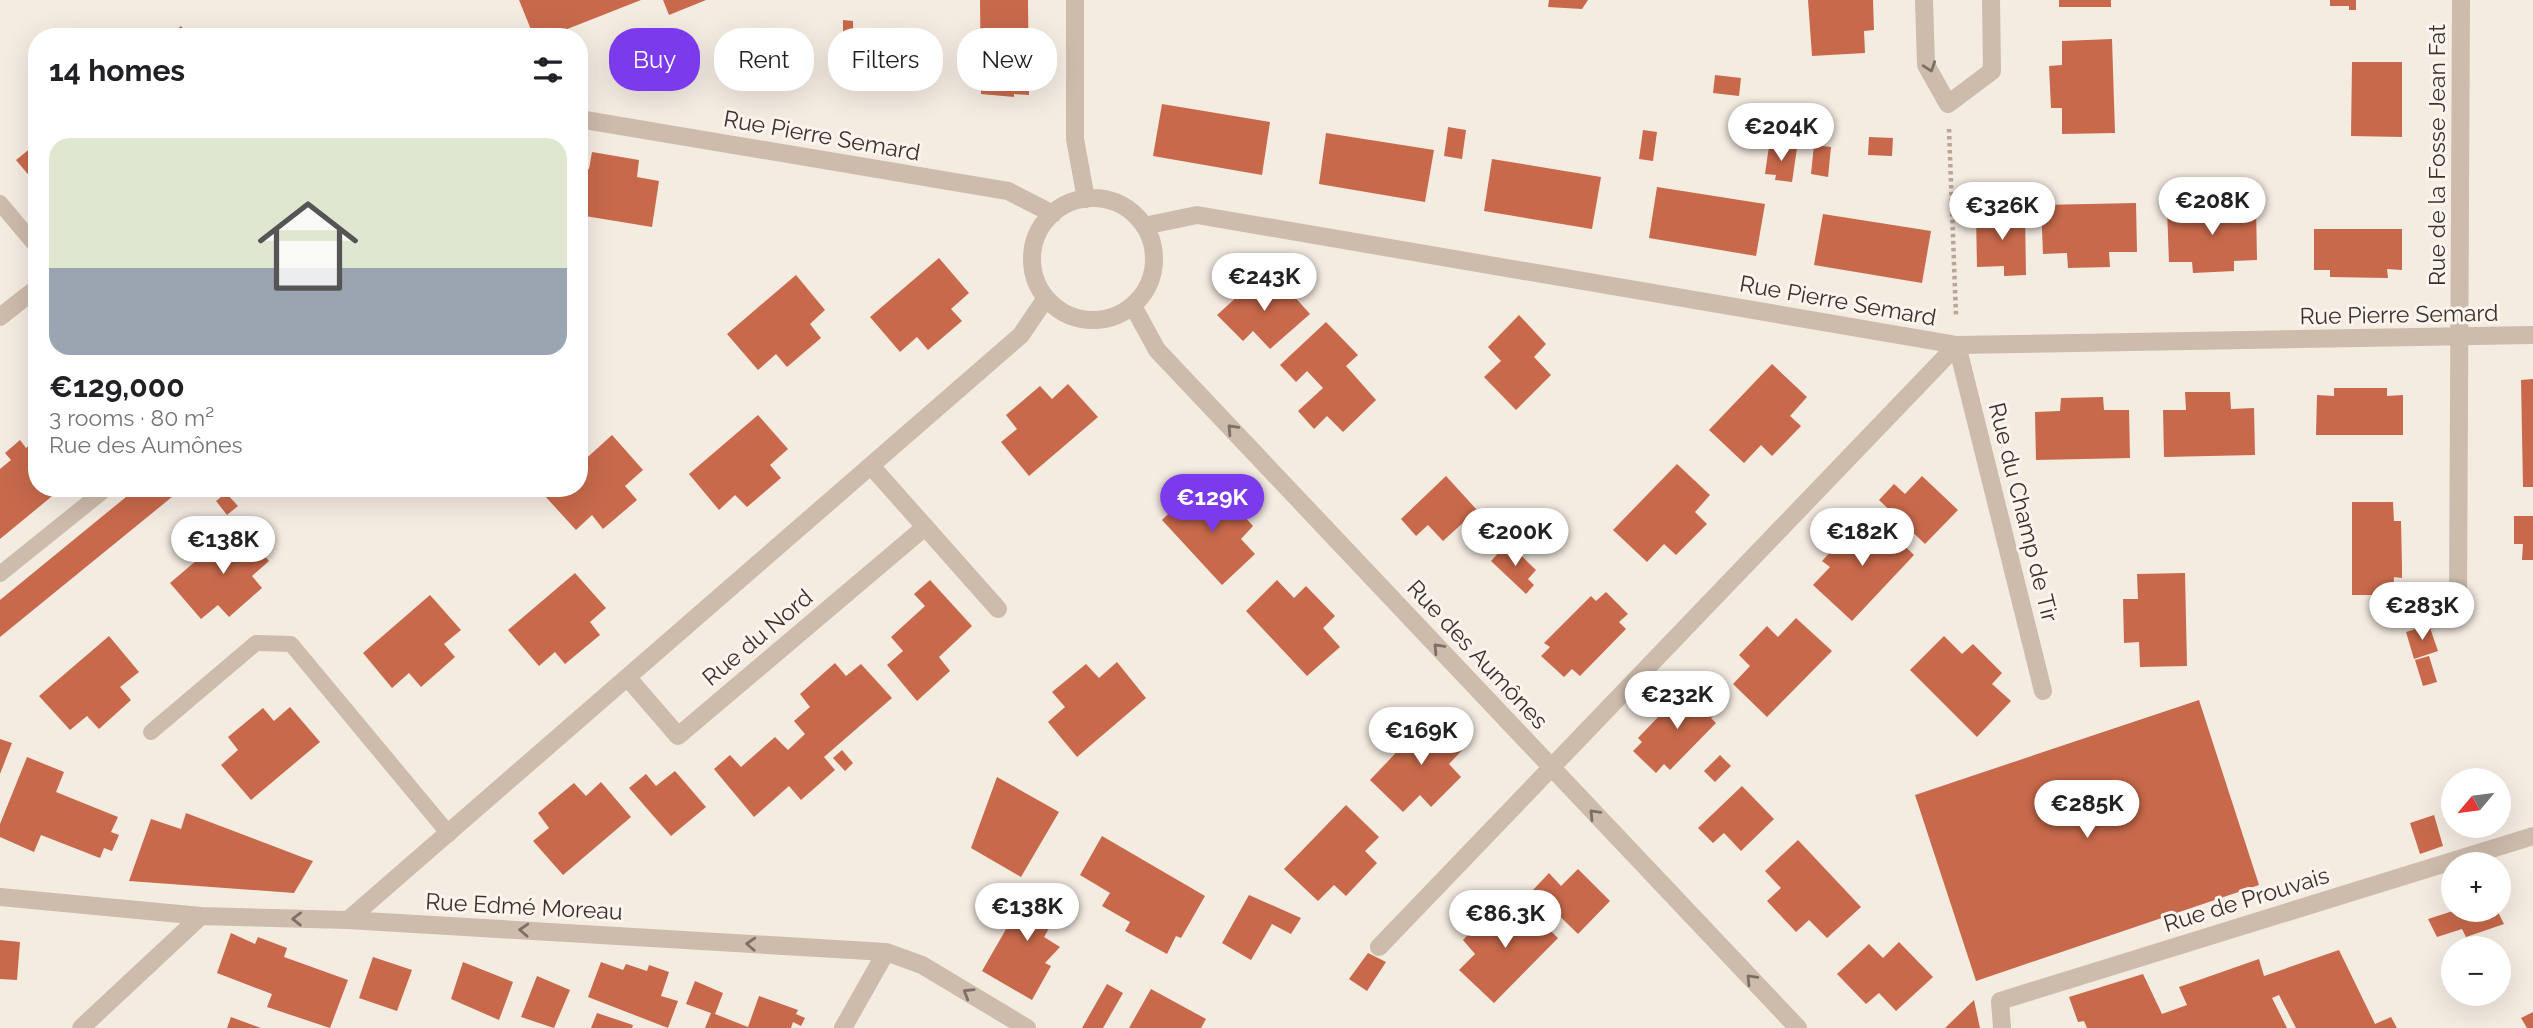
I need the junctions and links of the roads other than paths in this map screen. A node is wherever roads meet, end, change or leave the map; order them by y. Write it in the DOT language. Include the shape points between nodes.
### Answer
graph roads {
  1 [pos="1075,0"];
  2 [pos="1924,0"];
  3 [pos="1991,0"];
  4 [pos="2461,0"];
  5 [pos="588,121"];
  6 [pos="1086,198"];
  7 [pos="0,203"];
  8 [pos="1053,214"];
  9 [pos="1144,226"];
  10 [pos="28,236"];
  11 [pos="28,295"];
  12 [pos="1046,298"];
  13 [pos="1133,306"];
  14 [pos="0,317"];
  15 [pos="2533,335"];
  16 [pos="2460,338"];
  17 [pos="1957,345"];
  18 [pos="872,467"];
  19 [pos="96,497"];
  20 [pos="925,527"];
  21 [pos="0,574"];
  22 [pos="2458,605"];
  23 [pos="998,609"];
  24 [pos="628,678"];
  25 [pos="2043,691"];
  26 [pos="150,732"];
  27 [pos="1551,768"];
  28 [pos="449,834"];
  29 [pos="2533,836"];
  30 [pos="0,897"];
  31 [pos="201,916"];
  32 [pos="348,920"];
  33 [pos="1380,947"];
  34 [pos="886,952"];
  35 [pos="81,1028"];
  36 [pos="843,1028"];
  37 [pos="1027,1028"];
  38 [pos="1798,1028"];
  39 [pos="2002,1028"];
  1 -- 6 [label="street" via="1075,139"];
  2 -- 3 [label="street, one-way" via="1926,65 1948,104 1992,71"];
  4 -- 16 [label="street, Rue de la Fosse Jean Fat"];
  5 -- 8 [label="street, Rue Pierre Semard" via="1008,191"];
  6 -- 8 [label="street"];
  6 -- 9 [label="street" via="1119,204"];
  7 -- 10 [label="lane"];
  8 -- 12 [label="street" via="1041,228 1032,264"];
  9 -- 13 [label="street" via="1152,242 1152,277"];
  9 -- 17 [label="street, Rue Pierre Semard" via="1197,215"];
  11 -- 14 [label="street"];
  12 -- 13 [label="street" via="1078,318 1097,320"];
  12 -- 18 [label="street" via="1021,335"];
  27 -- 13 [label="street, Rue des Aumônes, one-way" via="1157,350"];
  15 -- 16 [label="street, Rue Pierre Semard"];
  16 -- 17 [label="street, Rue Pierre Semard"];
  16 -- 22 [label="street, Rue de la Fosse Jean Fat"];
  17 -- 25 [label="street, Rue du Champ de Tir"];
  17 -- 27 [label="street"];
  18 -- 20 [label="street"];
  18 -- 24 [label="street"];
  19 -- 21 [label="lane"];
  20 -- 23 [label="street"];
  20 -- 24 [label="street, Rue du Nord" via="678,736"];
  24 -- 28 [label="street"];
  26 -- 28 [label="lane" via="256,643 291,644"];
  27 -- 33 [label="street"];
  38 -- 27 [label="street, Rue des Aumônes, one-way"];
  28 -- 32 [label="street"];
  29 -- 39 [label="street, Rue de Prouvais" via="2000,1001"];
  30 -- 31 [label="street, Rue Edmé Moreau"];
  32 -- 31 [label="street, Rue Edmé Moreau, one-way"];
  31 -- 35 [label="street"];
  34 -- 32 [label="street, Rue Edmé Moreau, one-way"];
  34 -- 36 [label="street"];
  37 -- 34 [label="street, Rue Edmé Moreau, one-way" via="922,965"];
}
